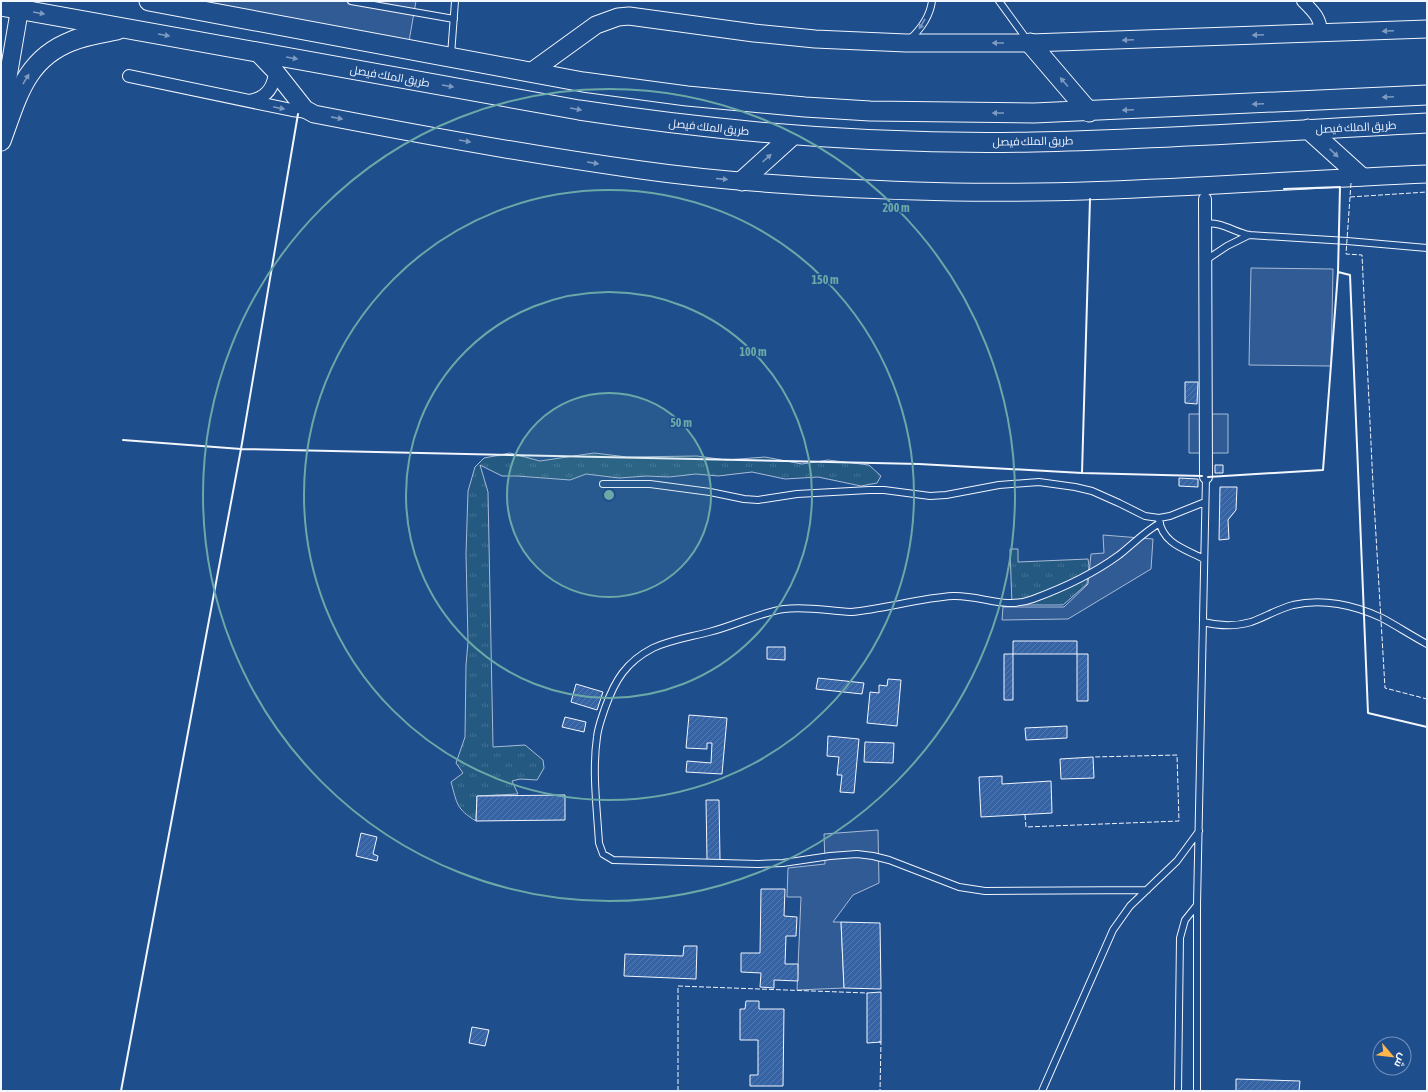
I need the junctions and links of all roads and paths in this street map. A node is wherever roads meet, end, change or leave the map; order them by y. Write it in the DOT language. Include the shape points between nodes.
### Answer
graph roads {
  1 [pos="149,1"];
  2 [pos="351,1"];
  3 [pos="455,1"];
  4 [pos="932,1"];
  5 [pos="999,1"];
  6 [pos="1303,1"];
  7 [pos="14,5"];
  8 [pos="454,19"];
  9 [pos="126,28"];
  10 [pos="1427,29"];
  11 [pos="1322,33"];
  12 [pos="906,43"];
  13 [pos="1030,44"];
  14 [pos="257,52"];
  15 [pos="451,58"];
  16 [pos="275,71"];
  17 [pos="531,72"];
  18 [pos="129,76"];
  19 [pos="1427,95"];
  20 [pos="250,101"];
  21 [pos="308,112"];
  22 [pos="1089,112"];
  23 [pos="1,118"];
  24 [pos="1427,123"];
  25 [pos="1308,129"];
  26 [pos="793,135"];
  27 [pos="1,141"];
  28 [pos="1427,174"];
  29 [pos="1360,176"];
  30 [pos="742,181"];
  31 [pos="1205,199"];
  32 [pos="1206,224"];
  33 [pos="1249,235"];
  34 [pos="1427,248"];
  35 [pos="1206,260"];
  36 [pos="1206,477"];
  37 [pos="603,484"];
  38 [pos="1205,502"];
  39 [pos="1159,521"];
  40 [pos="1204,559"];
  41 [pos="1203,622"];
  42 [pos="1427,644"];
  43 [pos="1199,832"];
  44 [pos="1147,890"];
  45 [pos="1197,905"];
  46 [pos="1042,1091"];
  47 [pos="1178,1091"];
  48 [pos="1197,1091"];
  1 -- 15 [label="main road"];
  2 -- 8 [label="lane"];
  3 -- 8 [label="lane"];
  4 -- 12 [label="lane, one-way" via="920,29"];
  5 -- 13 [label="lane"];
  6 -- 11 [label="street" via="1316,15"];
  7 -- 9 [label="main road, طريق الملك فيصل, one-way"];
  7 -- 23 [label="street"];
  8 -- 15 [label="lane"];
  9 -- 14 [label="main road, طريق الملك فيصل, one-way"];
  27 -- 9 [label="main road, one-way" via="20,89 42,59 74,40"];
  10 -- 11 [label="street, one-way"];
  11 -- 13 [label="street, one-way"];
  13 -- 12 [label="street, one-way"];
  12 -- 17 [label="street" via="754,33 629,16 596,25"];
  22 -- 13 [label="main road, one-way"];
  14 -- 16 [label="street"];
  14 -- 26 [label="main road, طريق الملك فيصل, one-way" via="601,113 684,125"];
  15 -- 17 [label="main road"];
  16 -- 20 [label="street" via="269,91 264,96"];
  16 -- 21 [label="street"];
  22 -- 17 [label="main road, one-way" via="957,113 805,107 687,96"];
  18 -- 20 [label="street"];
  19 -- 22 [label="main road, one-way"];
  20 -- 21 [label="street, one-way"];
  21 -- 30 [label="street, one-way" via="545,155 642,170"];
  24 -- 25 [label="main road, طريق الملك فيصل"];
  25 -- 26 [label="main road, طريق الملك فيصل" via="1034,142"];
  25 -- 29 [label="main road, one-way"];
  30 -- 26 [label="main road, one-way"];
  28 -- 29 [label="street"];
  29 -- 30 [label="street" via="1052,192 917,192"];
  31 -- 32 [label="street"];
  32 -- 33 [label="lane" via="1216,223"];
  32 -- 35 [label="street"];
  33 -- 34 [label="lane"];
  33 -- 35 [label="lane"];
  35 -- 36 [label="street"];
  36 -- 38 [label="lane"];
  37 -- 39 [label="lane" via="650,484 758,500 797,494 869,490 940,496 1000,484 1039,482 1063,484 1092,492"];
  38 -- 39 [label="lane"];
  38 -- 40 [label="lane"];
  39 -- 40 [label="lane" via="1164,535 1169,540"];
  39 -- 44 [label="lane" via="1120,554 1087,575 1025,602 1000,604 973,597 952,596 851,612 809,608 784,609 653,648 633,662 616,682 602,715 595,762 599,843 603,854 613,860 758,864 857,854 888,860 959,887 985,891"];
  40 -- 41 [label="lane"];
  41 -- 42 [label="lane" via="1235,625 1277,610 1309,602 1323,602 1352,607 1381,618"];
  41 -- 43 [label="lane"];
  43 -- 44 [label="lane" via="1177,861"];
  43 -- 45 [label="lane"];
  44 -- 46 [label="lane" via="1130,906 1113,930"];
  45 -- 47 [label="lane" via="1186,920 1180,938"];
  45 -- 48 [label="lane"];
}
